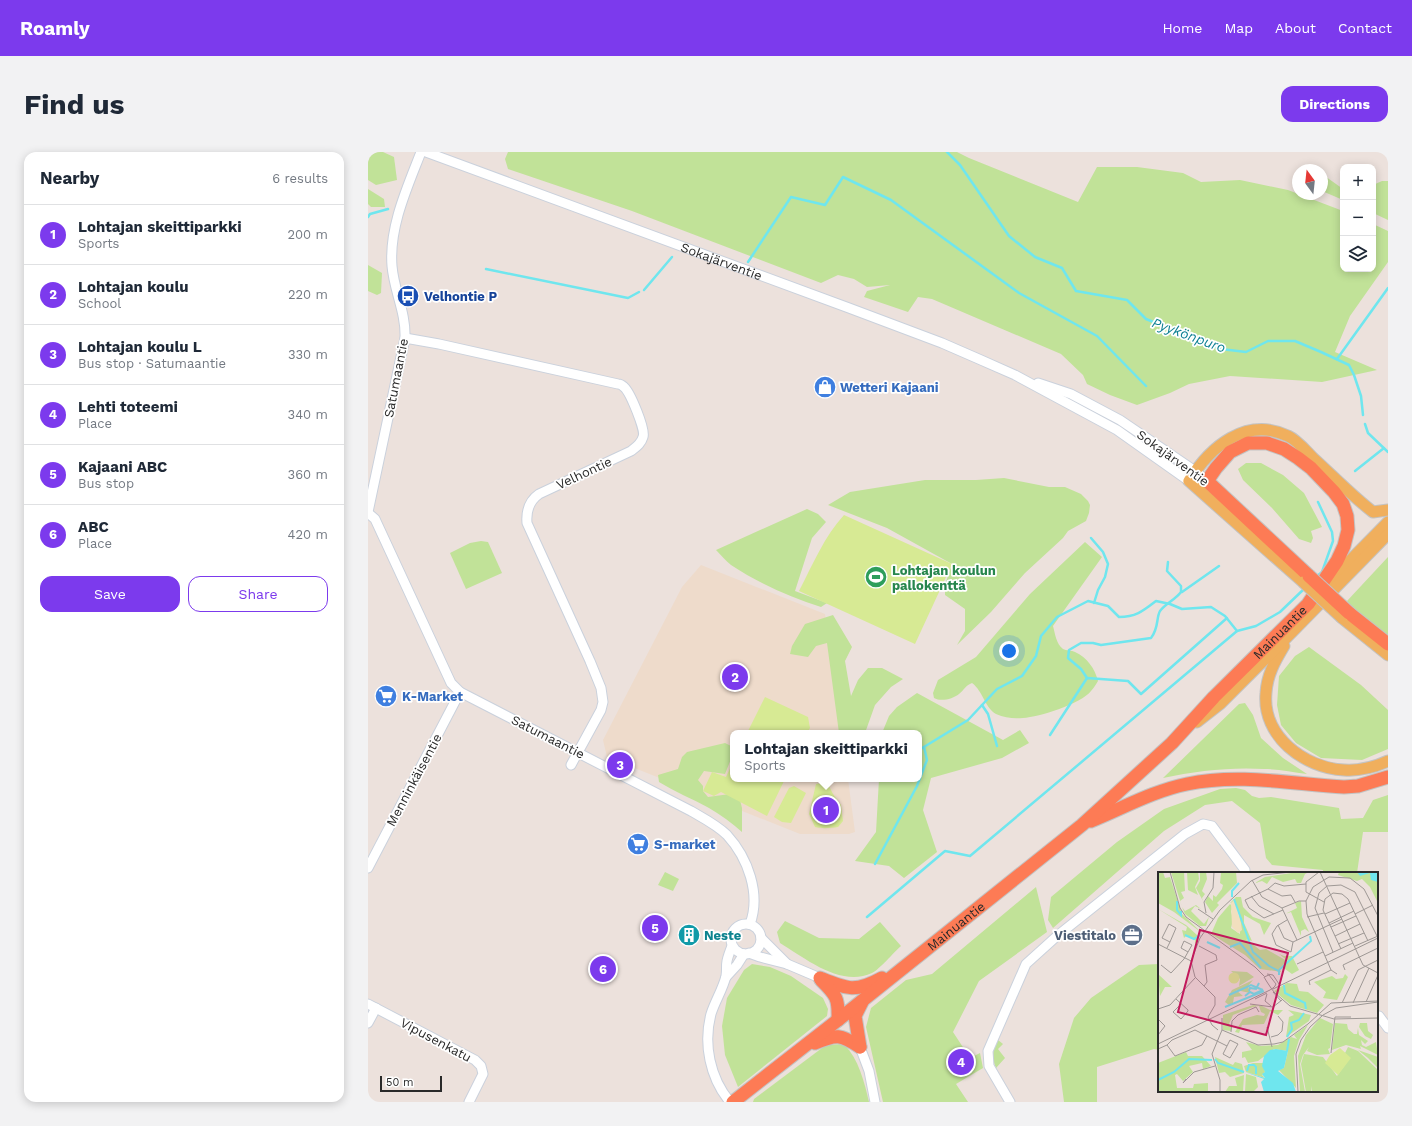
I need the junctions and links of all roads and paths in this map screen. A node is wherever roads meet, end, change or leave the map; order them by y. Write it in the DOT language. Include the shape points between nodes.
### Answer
graph roads {
  1 [pos="420,152"];
  2 [pos="426,152"];
  3 [pos="405,338"];
  4 [pos="1015,375"];
  5 [pos="1195,471"];
  6 [pos="1189,481"];
  7 [pos="1202,485"];
  8 [pos="1388,510"];
  9 [pos="368,513"];
  10 [pos="1388,522"];
  11 [pos="1388,534"];
  12 [pos="1308,604"];
  13 [pos="1345,616"];
  14 [pos="1292,632"];
  15 [pos="1388,644"];
  16 [pos="1388,655"];
  17 [pos="460,692"];
  18 [pos="1172,742"];
  19 [pos="577,752"];
  20 [pos="1388,761"];
  21 [pos="571,765"];
  22 [pos="1388,777"];
  23 [pos="1082,825"];
  24 [pos="368,868"];
  25 [pos="1245,870"];
  26 [pos="750,924"];
  27 [pos="761,938"];
  28 [pos="732,946"];
  29 [pos="747,953"];
  30 [pos="909,963"];
  31 [pos="787,964"];
  32 [pos="726,976"];
  33 [pos="820,978"];
  34 [pos="863,1000"];
  35 [pos="372,1006"];
  36 [pos="1379,1016"];
  37 [pos="838,1020"];
  38 [pos="368,1023"];
  39 [pos="1388,1028"];
  40 [pos="860,1047"];
  41 [pos="800,1049"];
  42 [pos="469,1102"];
  43 [pos="730,1102"];
  44 [pos="733,1102"];
  45 [pos="875,1102"];
  46 [pos="1010,1102"];
  1 -- 3 [label="street, Satumaantie" via="402,202 392,242 392,267 405,325"];
  2 -- 4 [label="street, Sokajärventie" via="942,343"];
  3 -- 9 [label="street, Satumaantie"];
  3 -- 19 [label="street, Velhontie" via="624,386 640,420 644,436 639,445 539,494 532,499 526,515 527,523 590,661 603,696 601,710"];
  4 -- 5 [label="street, Sokajärventie" via="1078,397 1120,420"];
  4 -- 6 [label="street, Sokajärventie" via="1117,430"];
  5 -- 6 [label="main road"];
  5 -- 7 [label="street, Sokajärventie"];
  5 -- 8 [label="main road" via="1224,441 1242,433 1266,430 1288,436 1373,512"];
  6 -- 7 [label="main road, Sokajärventie"];
  7 -- 12 [label="highway" via="1230,452 1248,443 1267,443 1284,449 1298,458 1334,492 1343,504 1348,530 1337,561"];
  7 -- 13 [label="highway, Sokajärventie, bridge"];
  9 -- 17 [label="street, Satumaantie" via="375,520 451,683"];
  10 -- 12 [label="main road, Mainuantie"];
  11 -- 14 [label="main road, Mainuantie"];
  12 -- 18 [label="highway, Mainuantie"];
  13 -- 15 [label="highway, Sokajärventie"];
  13 -- 16 [label="main road"];
  14 -- 18 [label="main road, Mainuantie" via="1220,704"];
  14 -- 20 [label="main road" via="1276,660 1267,683 1268,716 1277,734 1304,759 1322,767 1345,771 1357,770"];
  17 -- 19 [label="street, Satumaantie"];
  17 -- 24 [label="street, Menninkäisentie"];
  18 -- 23 [label="highway, Mainuantie"];
  19 -- 21 [label="street, Velhontie"];
  19 -- 26 [label="street, Satumaantie" via="704,818 726,834 749,871 755,902"];
  22 -- 23 [label="highway" via="1358,786 1344,787 1257,779 1188,784 1143,798"];
  23 -- 30 [label="highway, Mainuantie"];
  25 -- 46 [label="street" via="1212,826 1203,824 1185,834 1057,936 1026,964 988,1051 989,1066"];
  26 -- 27 [label="street" via="758,930"];
  26 -- 28 [label="street" via="742,924 735,928 731,937"];
  27 -- 29 [label="street" via="757,949"];
  27 -- 31 [label="street"];
  28 -- 29 [label="street"];
  28 -- 32 [label="street" via="727,960"];
  29 -- 31 [label="street"];
  29 -- 32 [label="street"];
  30 -- 33 [label="highway" via="870,985 856,989 844,988"];
  30 -- 34 [label="highway, Mainuantie"];
  31 -- 33 [label="street"];
  32 -- 43 [label="street" via="712,1014 708,1044 714,1076"];
  33 -- 37 [label="highway" via="839,1004"];
  34 -- 37 [label="highway, Mainuantie"];
  34 -- 40 [label="highway" via="856,1016"];
  35 -- 38 [label="street, Vipusenkatu"];
  35 -- 42 [label="street, Vipusenkatu" via="475,1060 481,1066 483,1074"];
  36 -- 39 [label="street"];
  37 -- 41 [label="highway, Mainuantie"];
  40 -- 41 [label="highway" via="847,1038 832,1036"];
  40 -- 45 [label="street" via="869,1071"];
  41 -- 44 [label="highway, Mainuantie"];
}
